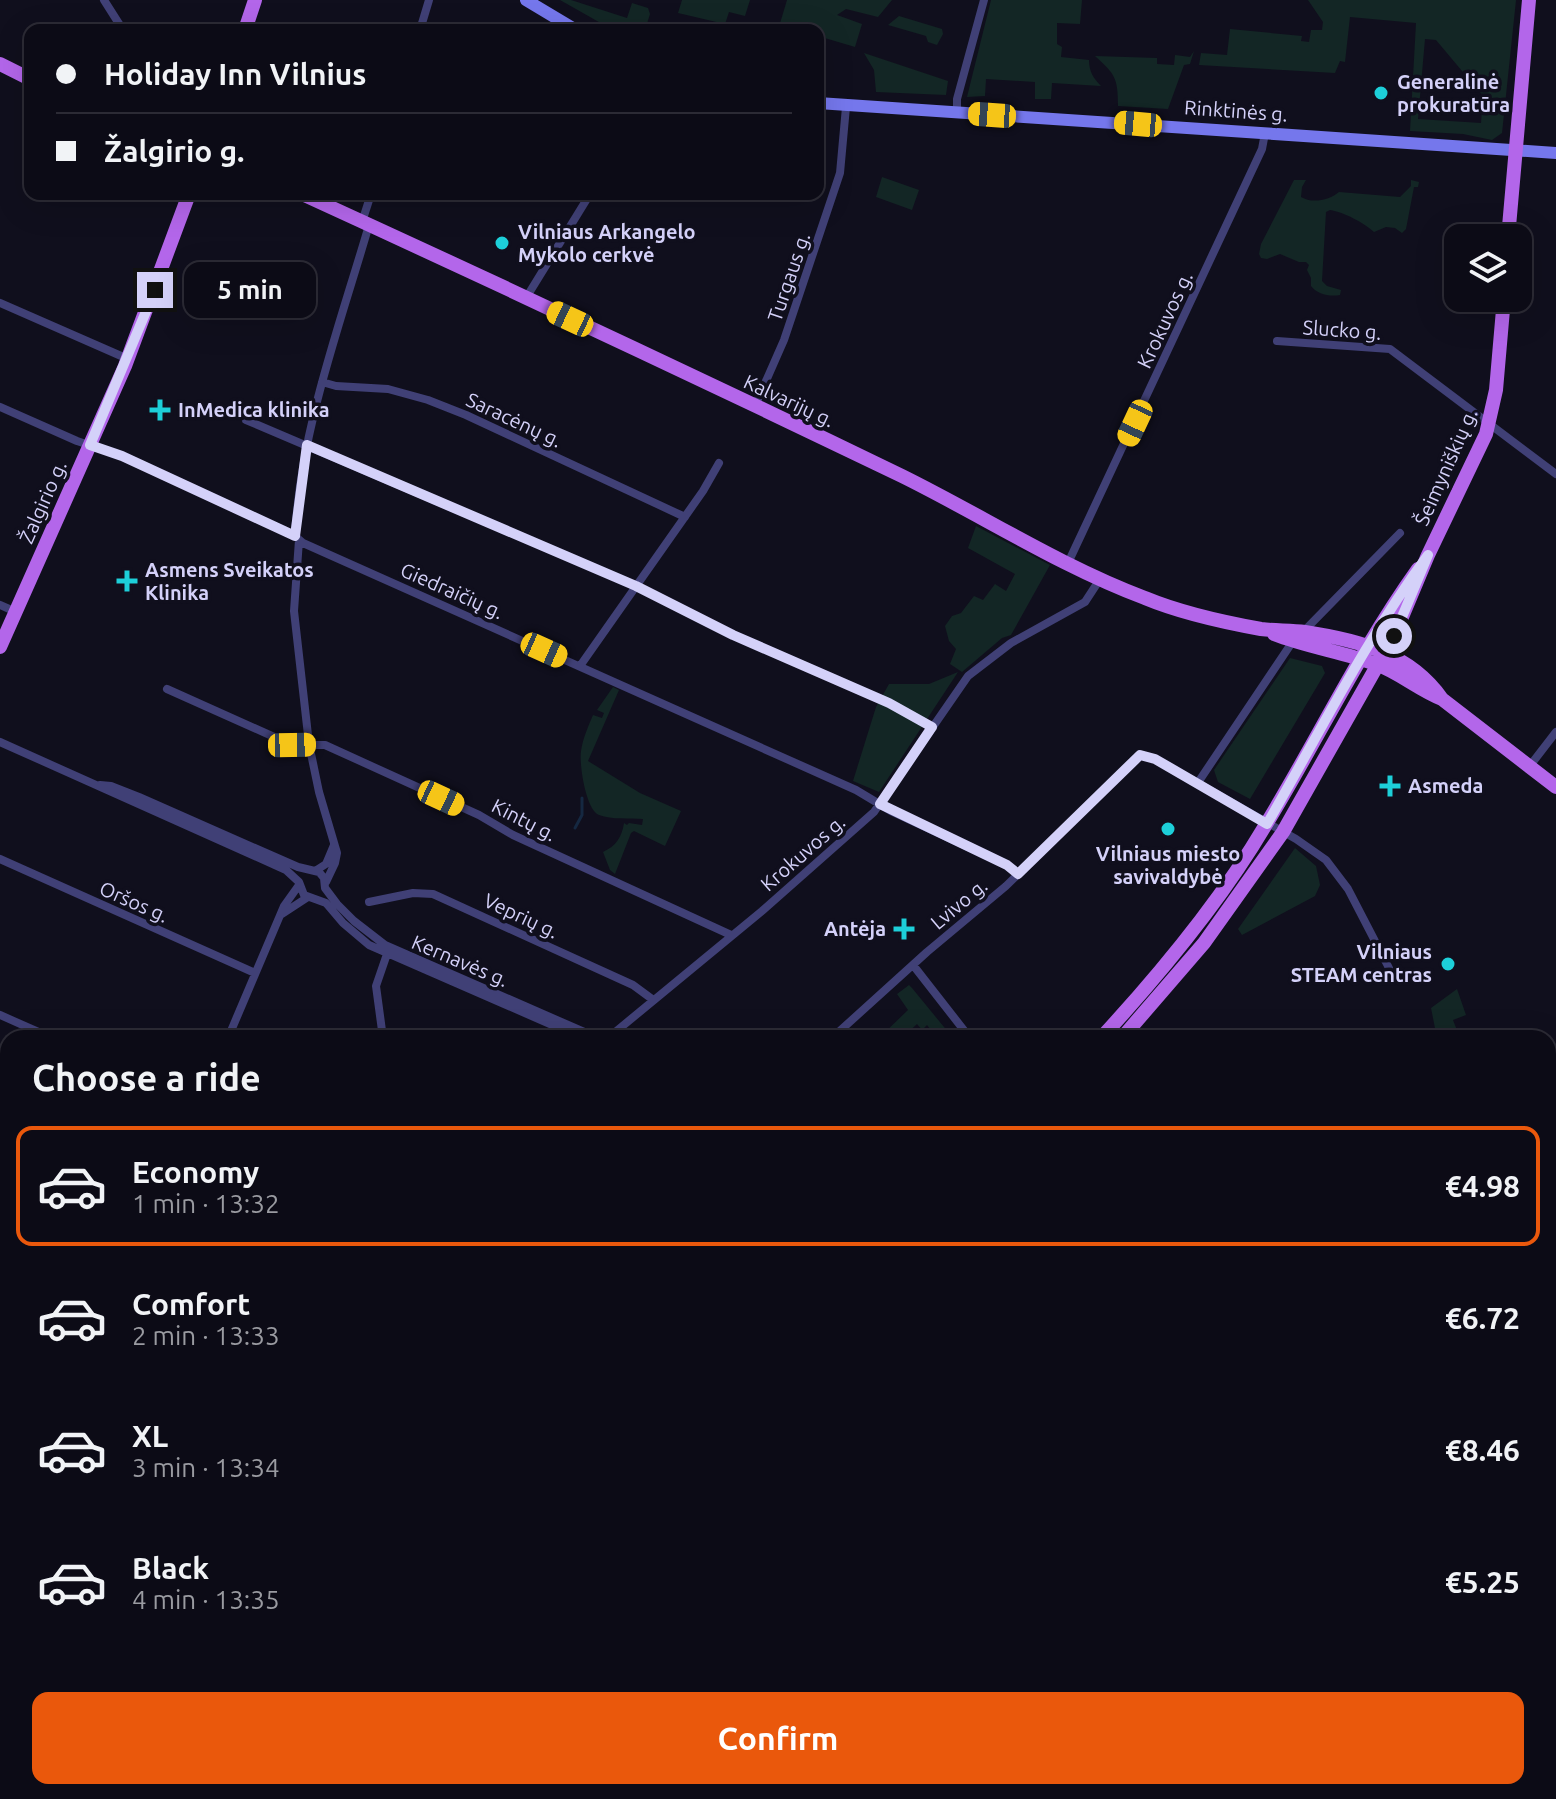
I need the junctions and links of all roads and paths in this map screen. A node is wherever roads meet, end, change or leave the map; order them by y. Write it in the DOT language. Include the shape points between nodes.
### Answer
graph roads {
  1 [pos="104,0"];
  2 [pos="255,0"];
  3 [pos="429,0"];
  4 [pos="526,0"];
  5 [pos="984,0"];
  6 [pos="1529,0"];
  7 [pos="119,24"];
  8 [pos="247,24"];
  9 [pos="422,24"];
  10 [pos="566,24"];
  11 [pos="0,64"];
  12 [pos="24,76"];
  13 [pos="824,104"];
  14 [pos="846,107"];
  15 [pos="957,113"];
  16 [pos="1265,133"];
  17 [pos="1514,150"];
  18 [pos="1556,153"];
  19 [pos="187,200"];
  20 [pos="315,200"];
  21 [pos="370,200"];
  22 [pos="586,200"];
  23 [pos="366,223"];
  24 [pos="1509,224"];
  25 [pos="525,298"];
  26 [pos="0,303"];
  27 [pos="1503,312"];
  28 [pos="1277,341"];
  29 [pos="128,359"];
  30 [pos="322,382"];
  31 [pos="0,407"];
  32 [pos="755,407"];
  33 [pos="246,420"];
  34 [pos="1489,422"];
  35 [pos="90,445"];
  36 [pos="307,445"];
  37 [pos="719,463"];
  38 [pos="1556,474"];
  39 [pos="685,517"];
  40 [pos="1400,533"];
  41 [pos="297,538"];
  42 [pos="1428,555"];
  43 [pos="1068,563"];
  44 [pos="1101,578"];
  45 [pos="636,586"];
  46 [pos="0,605"];
  47 [pos="16,612"];
  48 [pos="1298,637"];
  49 [pos="1369,646"];
  50 [pos="0,647"];
  51 [pos="1382,658"];
  52 [pos="1361,659"];
  53 [pos="580,666"];
  54 [pos="167,689"];
  55 [pos="932,727"];
  56 [pos="1556,732"];
  57 [pos="0,742"];
  58 [pos="309,744"];
  59 [pos="1529,767"];
  60 [pos="1197,784"];
  61 [pos="99,785"];
  62 [pos="1556,787"];
  63 [pos="880,804"];
  64 [pos="1267,824"];
  65 [pos="1283,832"];
  66 [pos="334,844"];
  67 [pos="0,859"];
  68 [pos="312,871"];
  69 [pos="1018,874"];
  70 [pos="299,884"];
  71 [pos="326,885"];
  72 [pos="312,897"];
  73 [pos="369,902"];
  74 [pos="282,914"];
  75 [pos="731,935"];
  76 [pos="387,954"];
  77 [pos="913,965"];
  78 [pos="1389,968"];
  79 [pos="255,973"];
  80 [pos="652,999"];
  81 [pos="0,1015"];
  82 [pos="34,1030"];
  83 [pos="231,1030"];
  84 [pos="382,1030"];
  85 [pos="563,1030"];
  86 [pos="580,1030"];
  87 [pos="617,1030"];
  88 [pos="841,1030"];
  89 [pos="964,1030"];
  90 [pos="1108,1030"];
  91 [pos="1129,1030"];
  1 -- 7 [label="street"];
  2 -- 8 [label="main road"];
  3 -- 9 [label="street"];
  4 -- 10 [label="main road"];
  5 -- 15 [label="street"];
  6 -- 17 [label="main road"];
  11 -- 12 [label="main road"];
  13 -- 14 [label="main road, Rinktinės g."];
  14 -- 15 [label="main road, Rinktinės g."];
  14 -- 32 [label="street, Turgaus g." via="840,173 784,340"];
  15 -- 16 [label="main road, Rinktinės g."];
  16 -- 17 [label="main road, Rinktinės g."];
  16 -- 43 [label="street, Krokuvos g."];
  17 -- 18 [label="main road, Rinktinės g."];
  17 -- 24 [label="main road"];
  19 -- 29 [label="main road, Žalgirio g."];
  20 -- 23 [label="main road, Kalvarijų g."];
  21 -- 23 [label="street"];
  22 -- 25 [label="street"];
  23 -- 25 [label="main road, Kalvarijų g."];
  23 -- 30 [label="street"];
  25 -- 32 [label="main road, Kalvarijų g."];
  26 -- 29 [label="street"];
  27 -- 34 [label="main road, Šeimyniškių g."];
  28 -- 34 [label="street, Slucko g." via="1390,349"];
  29 -- 35 [label="main road, Žalgirio g."];
  30 -- 36 [label="street"];
  30 -- 39 [label="street, Saracėnų g." via="388,389 428,400"];
  31 -- 35 [label="street, Giedraičių g."];
  32 -- 43 [label="main road, Kalvarijų g."];
  33 -- 36 [label="street"];
  34 -- 38 [label="street, Slucko g."];
  34 -- 42 [label="main road, Šeimyniškių g."];
  35 -- 41 [label="street, Giedraičių g."];
  35 -- 47 [label="main road, Žalgirio g."];
  36 -- 41 [label="street"];
  36 -- 45 [label="street"];
  37 -- 39 [label="street"];
  39 -- 45 [label="street"];
  40 -- 48 [label="street"];
  41 -- 53 [label="street, Giedraičių g."];
  41 -- 58 [label="street" via="294,611"];
  42 -- 49 [label="main road, Šeimyniškių g."];
  42 -- 51 [label="main road, Šeimyniškių g."];
  43 -- 44 [label="main road, Kalvarijų g."];
  44 -- 48 [label="main road, Kalvarijų g." via="1160,604"];
  44 -- 55 [label="street, Krokuvos g." via="1085,602 1011,643 968,676"];
  45 -- 53 [label="street"];
  45 -- 55 [label="street"];
  46 -- 47 [label="street"];
  47 -- 50 [label="main road, Žalgirio g."];
  48 -- 49 [label="main road, Kalvarijų g."];
  48 -- 52 [label="main road, Kalvarijų g."];
  48 -- 60 [label="street"];
  49 -- 51 [label="main road, Kalvarijų g."];
  49 -- 52 [label="main road, Šeimyniškių g."];
  51 -- 52 [label="main road, Kalvarijų g."];
  51 -- 59 [label="main road, Kalvarijų g." via="1431,683 1442,699"];
  51 -- 65 [label="main road, Šeimyniškių g."];
  52 -- 64 [label="main road, Šeimyniškių g."];
  53 -- 63 [label="street, Giedraičių g."];
  54 -- 58 [label="street, Kintų g." via="292,745"];
  55 -- 63 [label="street, Krokuvos g."];
  56 -- 59 [label="street"];
  57 -- 61 [label="street, Kernavės g."];
  58 -- 66 [label="street"];
  58 -- 75 [label="street, Kintų g." via="325,745 405,781"];
  59 -- 62 [label="main road, Kalvarijų g."];
  60 -- 64 [label="street, Lvivo g."];
  60 -- 69 [label="street, Lvivo g." via="1149,756 1136,757"];
  61 -- 68 [label="street, Kernavės g."];
  61 -- 70 [label="street, Kernavės g." via="286,870"];
  63 -- 69 [label="street, Giedraičių g."];
  63 -- 75 [label="street, Krokuvos g."];
  64 -- 65 [label="street, Lvivo g."];
  64 -- 90 [label="main road, Šeimyniškių g." via="1184,939"];
  65 -- 78 [label="street, Lvivo g." via="1334,868"];
  65 -- 91 [label="main road, Šeimyniškių g." via="1204,943"];
  66 -- 68 [label="street" via="326,864"];
  66 -- 71 [label="street" via="337,859"];
  67 -- 79 [label="street, Oršos g."];
  68 -- 70 [label="street"];
  68 -- 71 [label="street, Kernavės g." via="322,874"];
  69 -- 77 [label="street, Lvivo g."];
  70 -- 72 [label="street, Kernavės g."];
  70 -- 74 [label="street"];
  71 -- 72 [label="street"];
  71 -- 86 [label="street, Kernavės g." via="354,921 385,945"];
  72 -- 74 [label="street"];
  72 -- 76 [label="street, Kernavės g." via="326,903 360,939"];
  73 -- 80 [label="street, Veprių g." via="433,894 633,985"];
  74 -- 79 [label="street"];
  75 -- 80 [label="street, Krokuvos g."];
  76 -- 84 [label="street" via="376,986"];
  76 -- 85 [label="street, Kernavės g."];
  77 -- 88 [label="street, Lvivo g."];
  77 -- 89 [label="street"];
  79 -- 83 [label="street"];
  80 -- 87 [label="street, Krokuvos g."];
  81 -- 82 [label="street"];
}
